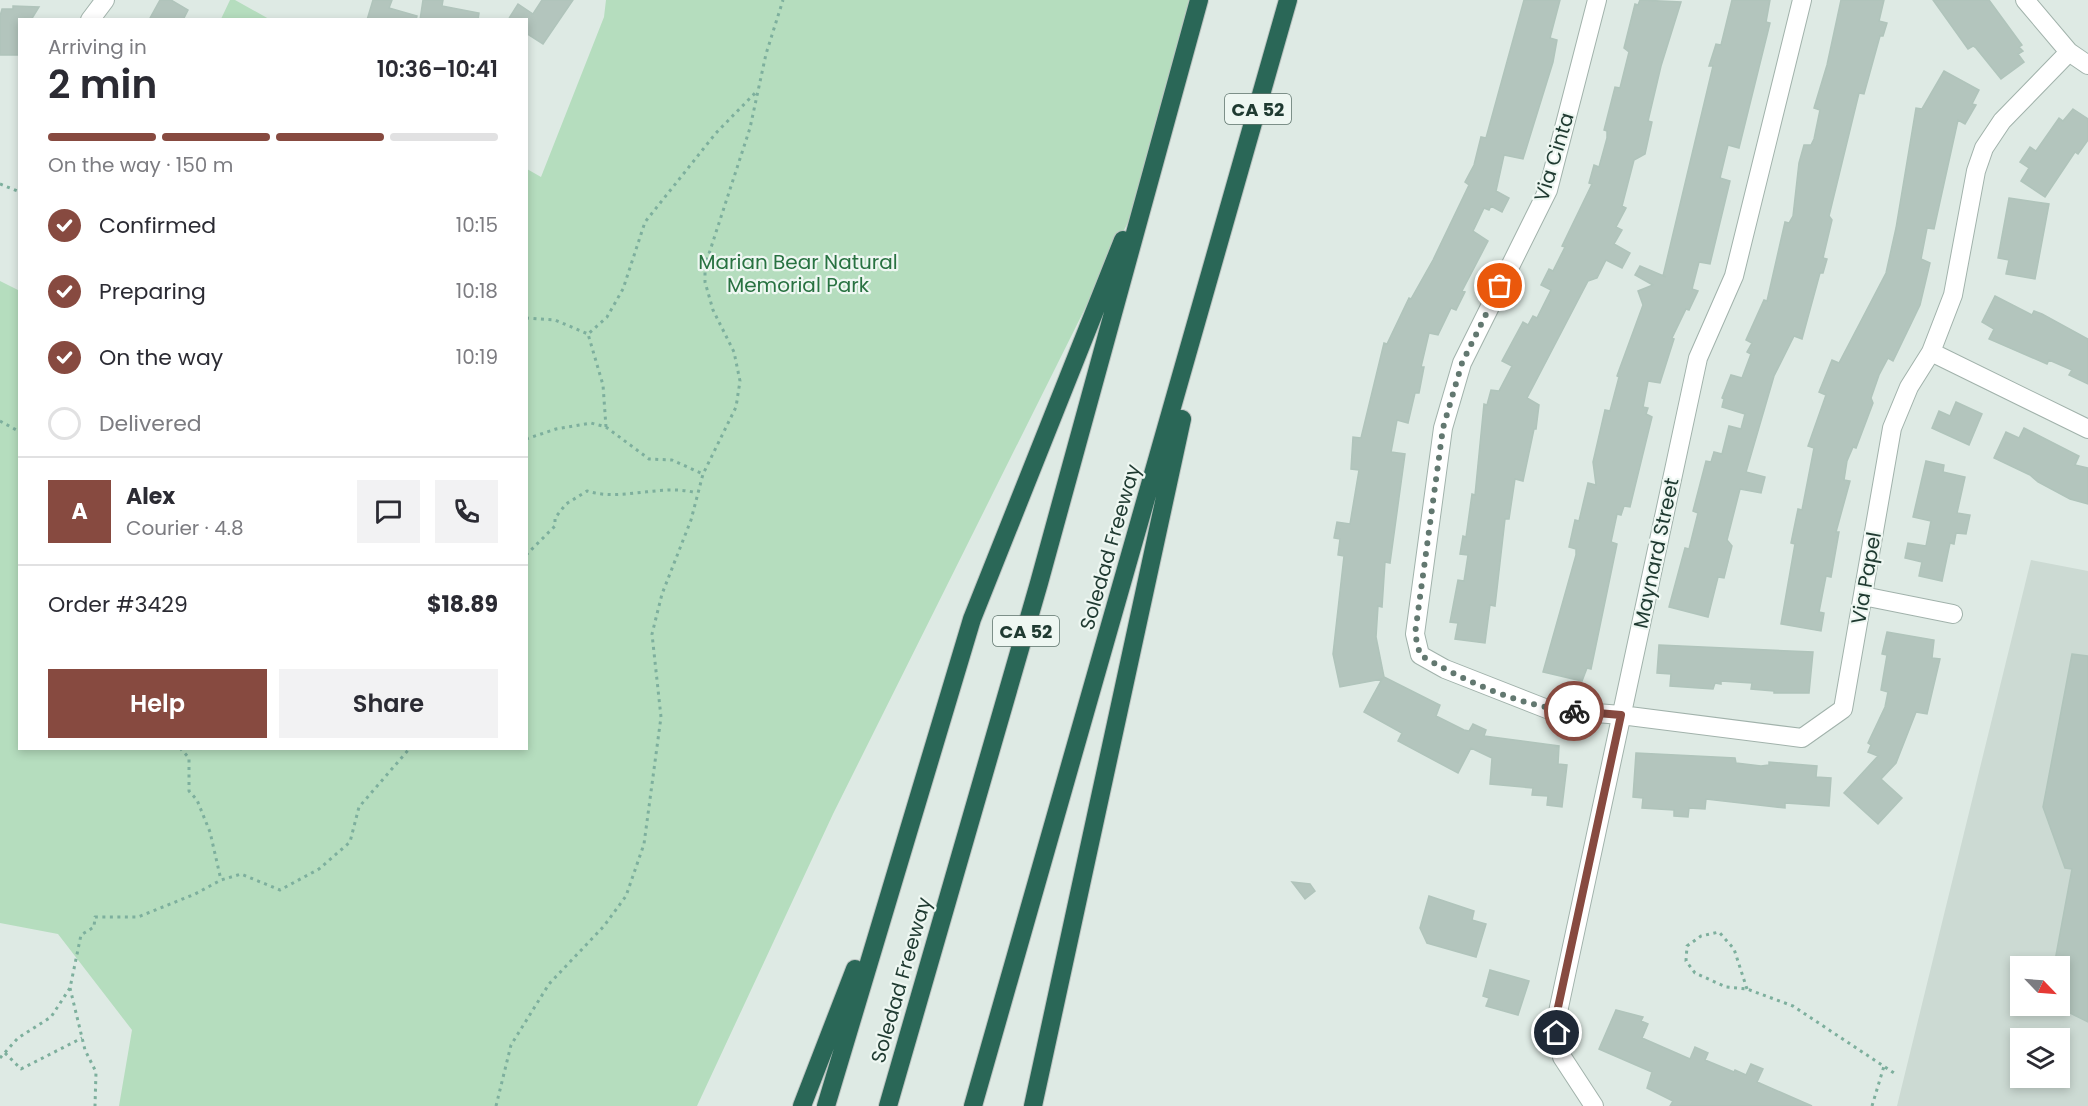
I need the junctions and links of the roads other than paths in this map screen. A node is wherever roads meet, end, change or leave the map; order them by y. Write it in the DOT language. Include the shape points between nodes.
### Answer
graph roads {
  1 [pos="105,0"];
  2 [pos="1199,0"];
  3 [pos="1288,0"];
  4 [pos="1597,0"];
  5 [pos="1802,0"];
  6 [pos="2025,0"];
  7 [pos="92,18"];
  8 [pos="2069,52"];
  9 [pos="2088,65"];
  10 [pos="1156,154"];
  11 [pos="1227,219"];
  12 [pos="1930,352"];
  13 [pos="2088,429"];
  14 [pos="1863,596"];
  15 [pos="1953,614"];
  16 [pos="1420,655"];
  17 [pos="1621,715"];
  18 [pos="899,856"];
  19 [pos="1011,974"];
  20 [pos="802,1106"];
  21 [pos="826,1106"];
  22 [pos="888,1106"];
  23 [pos="973,1106"];
  24 [pos="981,1106"];
  25 [pos="1033,1106"];
  26 [pos="1594,1106"];
  1 -- 7 [label="street"];
  2 -- 10 [label="highway, Soledad Freeway / CA 52"];
  3 -- 11 [label="highway, Soledad Freeway / CA 52"];
  4 -- 16 [label="street, Via Cinta" via="1548,190 1462,363 1443,428 1415,634"];
  5 -- 17 [label="street, Maynard Street" via="1734,276 1698,358"];
  6 -- 8 [label="street"];
  8 -- 9 [label="street"];
  8 -- 12 [label="street, Via Papel" via="2002,121 1984,148 1976,171 1953,295"];
  10 -- 18 [label="highway" via="972,619"];
  10 -- 22 [label="highway, Soledad Freeway / CA 52" via="1040,583"];
  11 -- 19 [label="highway, Soledad Freeway / CA 52"];
  11 -- 25 [label="highway"];
  12 -- 13 [label="street"];
  12 -- 14 [label="street, Via Papel" via="1909,387 1892,428"];
  14 -- 15 [label="street"];
  14 -- 17 [label="street, Via Papel" via="1843,709 1802,738"];
  16 -- 17 [label="street, Via Papel" via="1445,669 1547,709"];
  17 -- 26 [label="street, Maynard Street" via="1557,1012 1562,1057"];
  18 -- 20 [label="highway"];
  18 -- 21 [label="highway"];
  19 -- 23 [label="highway, Soledad Freeway / CA 52"];
  19 -- 24 [label="highway"];
}
